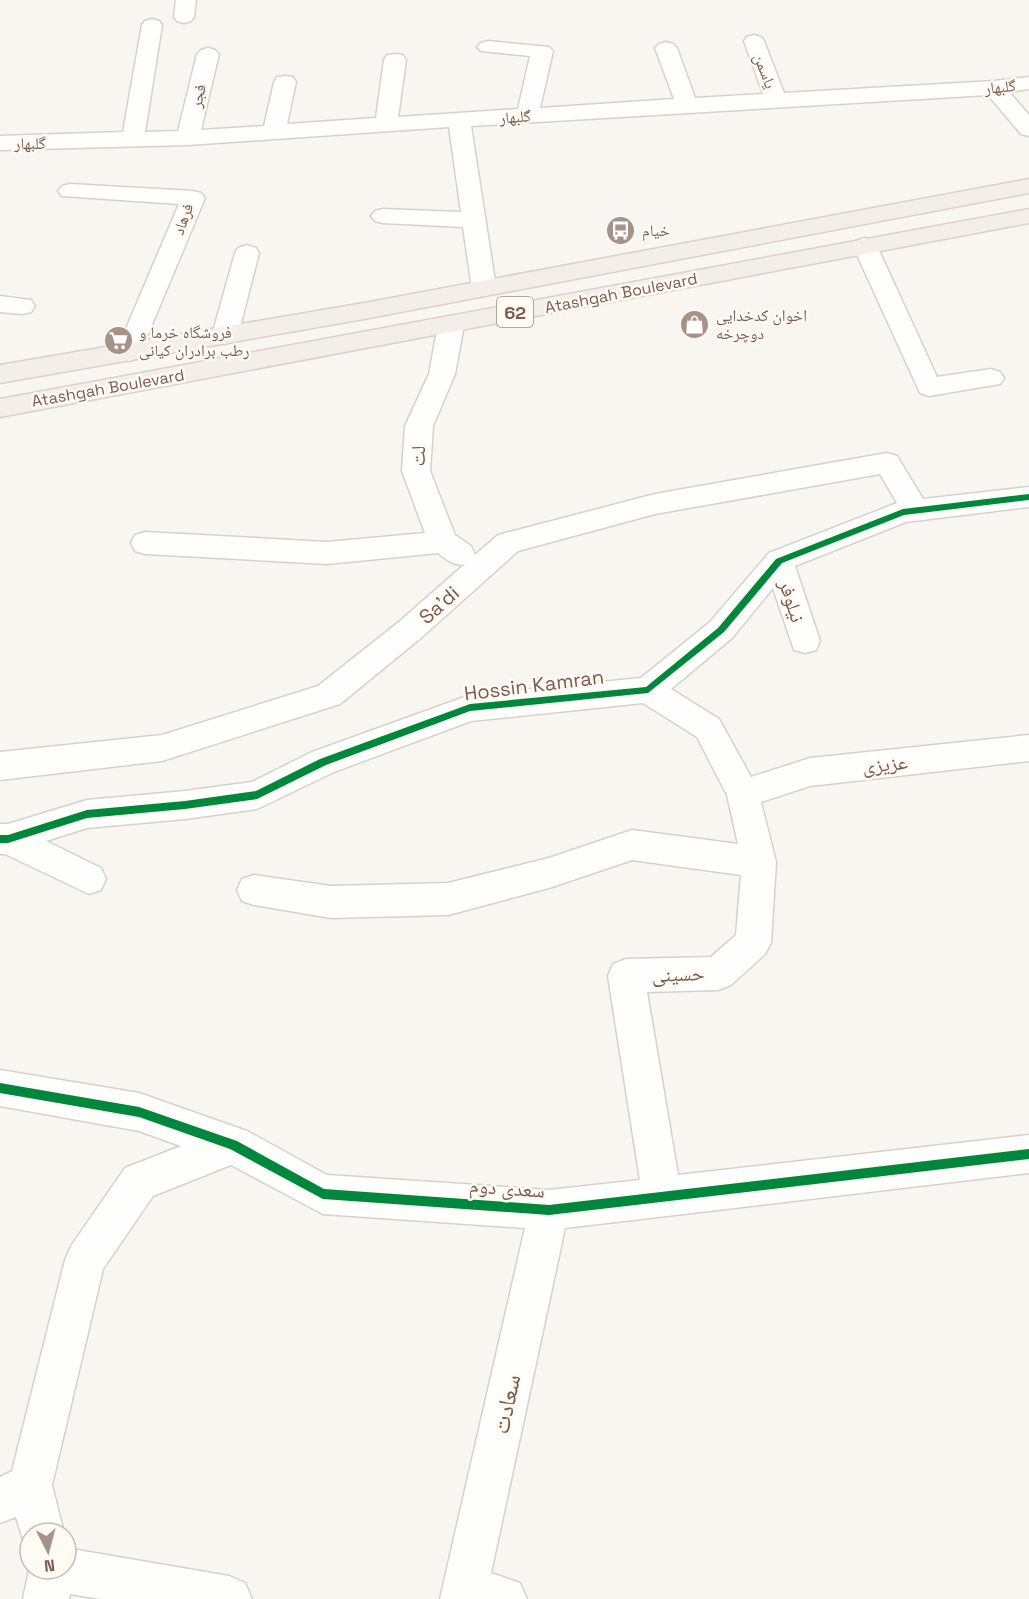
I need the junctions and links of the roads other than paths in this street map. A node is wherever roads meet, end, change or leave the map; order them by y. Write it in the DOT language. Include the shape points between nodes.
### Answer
graph roads {
  1 [pos="152,25"];
  2 [pos="754,41"];
  3 [pos="488,47"];
  4 [pos="666,48"];
  5 [pos="208,54"];
  6 [pos="395,60"];
  7 [pos="285,82"];
  8 [pos="1029,83"];
  9 [pos="993,88"];
  10 [pos="776,101"];
  11 [pos="687,106"];
  12 [pos="527,116"];
  13 [pos="459,121"];
  14 [pos="386,126"];
  15 [pos="1029,129"];
  16 [pos="274,133"];
  17 [pos="133,138"];
  18 [pos="188,138"];
  19 [pos="0,143"];
  20 [pos="1029,186"];
  21 [pos="70,191"];
  22 [pos="383,216"];
  23 [pos="1029,216"];
  24 [pos="474,220"];
  25 [pos="865,246"];
  26 [pos="247,253"];
  27 [pos="484,288"];
  28 [pos="451,325"];
  29 [pos="225,335"];
  30 [pos="129,352"];
  31 [pos="0,374"];
  32 [pos="991,378"];
  33 [pos="0,408"];
  34 [pos="1029,497"];
  35 [pos="915,510"];
  36 [pos="442,542"];
  37 [pos="145,543"];
  38 [pos="779,561"];
  39 [pos="480,567"];
  40 [pos="805,641"];
  41 [pos="648,690"];
  42 [pos="1029,748"];
  43 [pos="0,766"];
  44 [pos="743,794"];
  45 [pos="4,839"];
  46 [pos="759,862"];
  47 [pos="89,879"];
  48 [pos="254,890"];
  49 [pos="0,1088"];
  50 [pos="233,1145"];
  51 [pos="1029,1154"];
  52 [pos="663,1197"];
  53 [pos="549,1210"];
  54 [pos="15,1493"];
  55 [pos="34,1521"];
  56 [pos="78,1573"];
  57 [pos="49,1581"];
  58 [pos="478,1595"];
  59 [pos="46,1599"];
  60 [pos="229,1599"];
  1 -- 17 [label="street"];
  2 -- 10 [label="street, یاسمن"];
  3 -- 12 [label="street" via="542,51"];
  4 -- 11 [label="street"];
  5 -- 18 [label="street, فجر"];
  6 -- 14 [label="street"];
  7 -- 16 [label="street"];
  8 -- 9 [label="street, گلبهار"];
  9 -- 10 [label="street, گلبهار"];
  9 -- 15 [label="street"];
  10 -- 11 [label="street, گلبهار"];
  11 -- 12 [label="street, گلبهار"];
  12 -- 13 [label="street, گلبهار"];
  13 -- 14 [label="street, گلبهار"];
  13 -- 24 [label="street"];
  14 -- 16 [label="street, گلبهار"];
  16 -- 18 [label="street, گلبهار"];
  17 -- 18 [label="street, گلبهار"];
  17 -- 19 [label="street, گلبهار"];
  20 -- 27 [label="main road, Atashgah Boulevard / 62"];
  21 -- 30 [label="street, فرهاد" via="193,198"];
  22 -- 24 [label="street"];
  23 -- 25 [label="main road, Atashgah Boulevard / 62"];
  24 -- 27 [label="street"];
  25 -- 28 [label="main road, Atashgah Boulevard / 62"];
  25 -- 32 [label="street" via="929,387"];
  26 -- 29 [label="street"];
  27 -- 29 [label="main road, Atashgah Boulevard / 62"];
  28 -- 33 [label="main road, Atashgah Boulevard / 62"];
  28 -- 36 [label="street, لت" via="442,374 419,426 416,471"];
  29 -- 30 [label="main road, Atashgah Boulevard / 62"];
  30 -- 31 [label="main road, Atashgah Boulevard / 62"];
  34 -- 35 [label="street"];
  35 -- 38 [label="street"];
  35 -- 39 [label="street, Sa'di" via="887,463 655,504 508,543"];
  36 -- 37 [label="street" via="327,553"];
  36 -- 39 [label="street"];
  38 -- 40 [label="street, نیلوفر"];
  38 -- 41 [label="street" via="721,630"];
  39 -- 43 [label="street, Sa'di" via="329,695 162,748"];
  41 -- 44 [label="street, حسینی" via="708,728"];
  41 -- 45 [label="street, Hossin Kamran" via="470,708 323,762 257,795 87,814"];
  42 -- 44 [label="street, عزیزی" via="810,772"];
  44 -- 46 [label="street, حسینی"];
  45 -- 47 [label="street"];
  46 -- 48 [label="street" via="632,845 549,873 448,900 331,902"];
  46 -- 52 [label="street, حسینی" via="753,944 718,973 626,976"];
  49 -- 50 [label="street, سعدی دوم" via="139,1112"];
  50 -- 53 [label="street, سعدی دوم" via="323,1194"];
  50 -- 54 [label="street" via="139,1182 84,1260"];
  51 -- 52 [label="street, سعدی دوم"];
  52 -- 53 [label="street, سعدی دوم"];
  53 -- 58 [label="street, سعادت"];
  54 -- 55 [label="street"];
  56 -- 60 [label="street"];
  57 -- 59 [label="street"];
}
